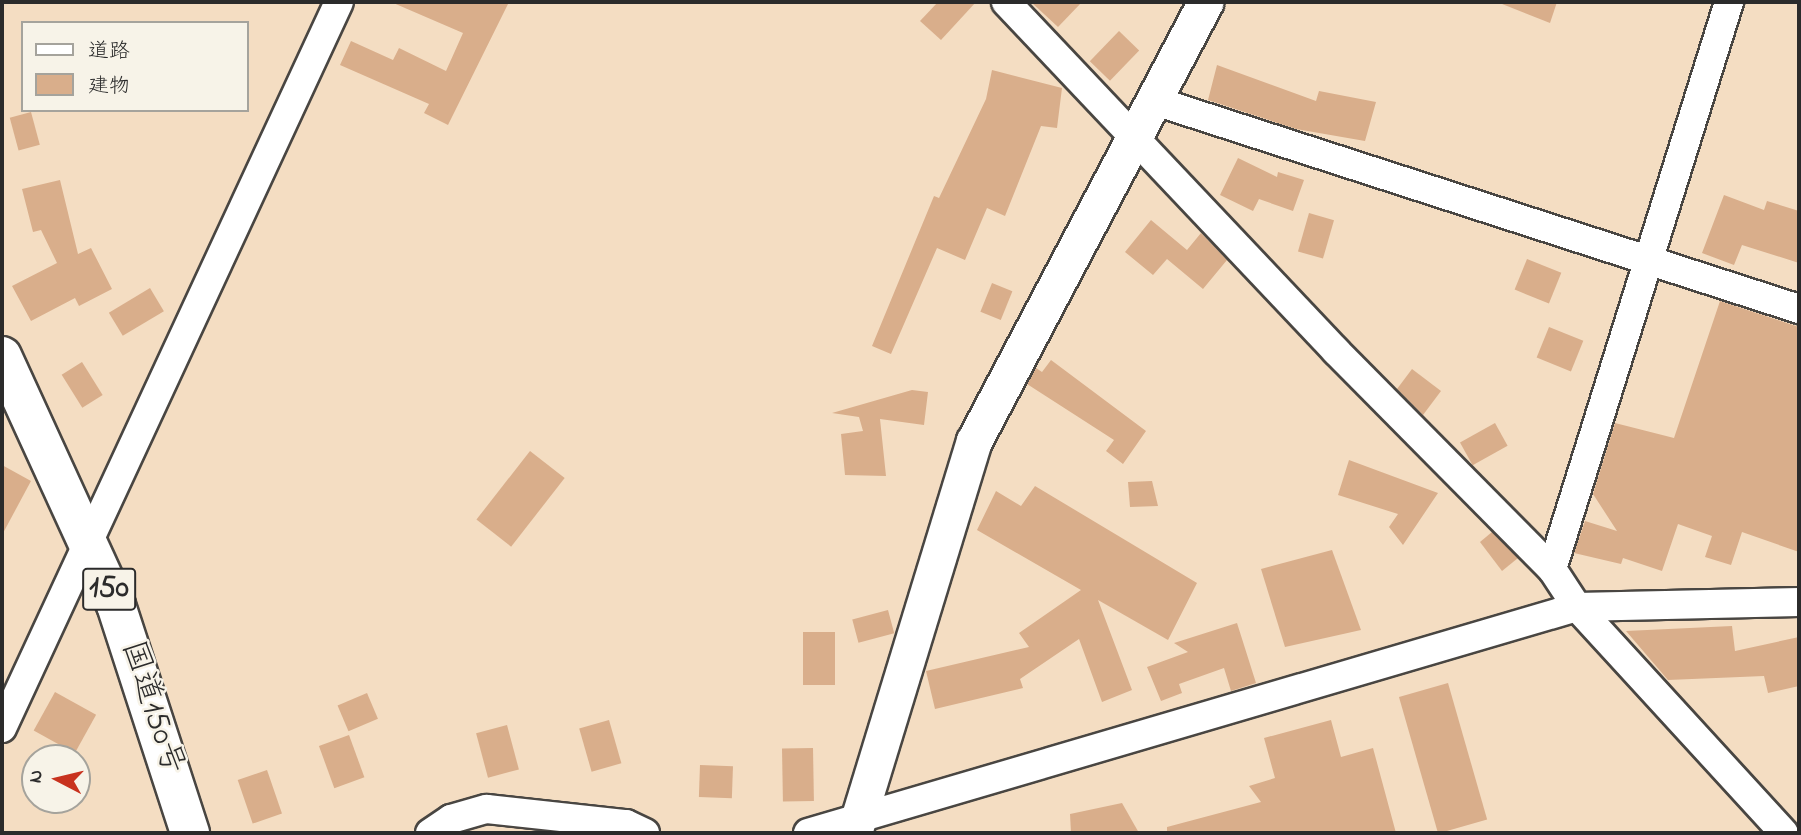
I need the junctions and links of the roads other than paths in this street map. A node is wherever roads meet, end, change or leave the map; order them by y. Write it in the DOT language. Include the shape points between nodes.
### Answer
graph roads {
  1 [pos="339,2"];
  2 [pos="1006,2"];
  3 [pos="1205,2"];
  4 [pos="1729,2"];
  5 [pos="1152,100"];
  6 [pos="1131,135"];
  7 [pos="1647,262"];
  8 [pos="1799,309"];
  9 [pos="2,356"];
  10 [pos="88,535"];
  11 [pos="1552,569"];
  12 [pos="1799,601"];
  13 [pos="1577,607"];
  14 [pos="2,728"];
  15 [pos="857,825"];
  16 [pos="1778,831"];
  17 [pos="190,833"];
  18 [pos="430,833"];
  19 [pos="645,833"];
  20 [pos="808,833"];
  1 -- 10 [label="street"];
  2 -- 6 [label="street"];
  3 -- 5 [label="street"];
  4 -- 7 [label="street"];
  5 -- 6 [label="street"];
  5 -- 7 [label="street"];
  6 -- 11 [label="street"];
  6 -- 15 [label="street" via="974,441"];
  7 -- 8 [label="street"];
  7 -- 11 [label="street"];
  9 -- 10 [label="highway, 国道150号 / 150"];
  10 -- 14 [label="street"];
  10 -- 17 [label="highway, 国道150号 / 150" via="154,710"];
  11 -- 13 [label="street"];
  12 -- 13 [label="street"];
  13 -- 15 [label="street"];
  13 -- 16 [label="street"];
  15 -- 20 [label="street"];
  18 -- 19 [label="street" via="451,819 487,810 626,824"];
}
